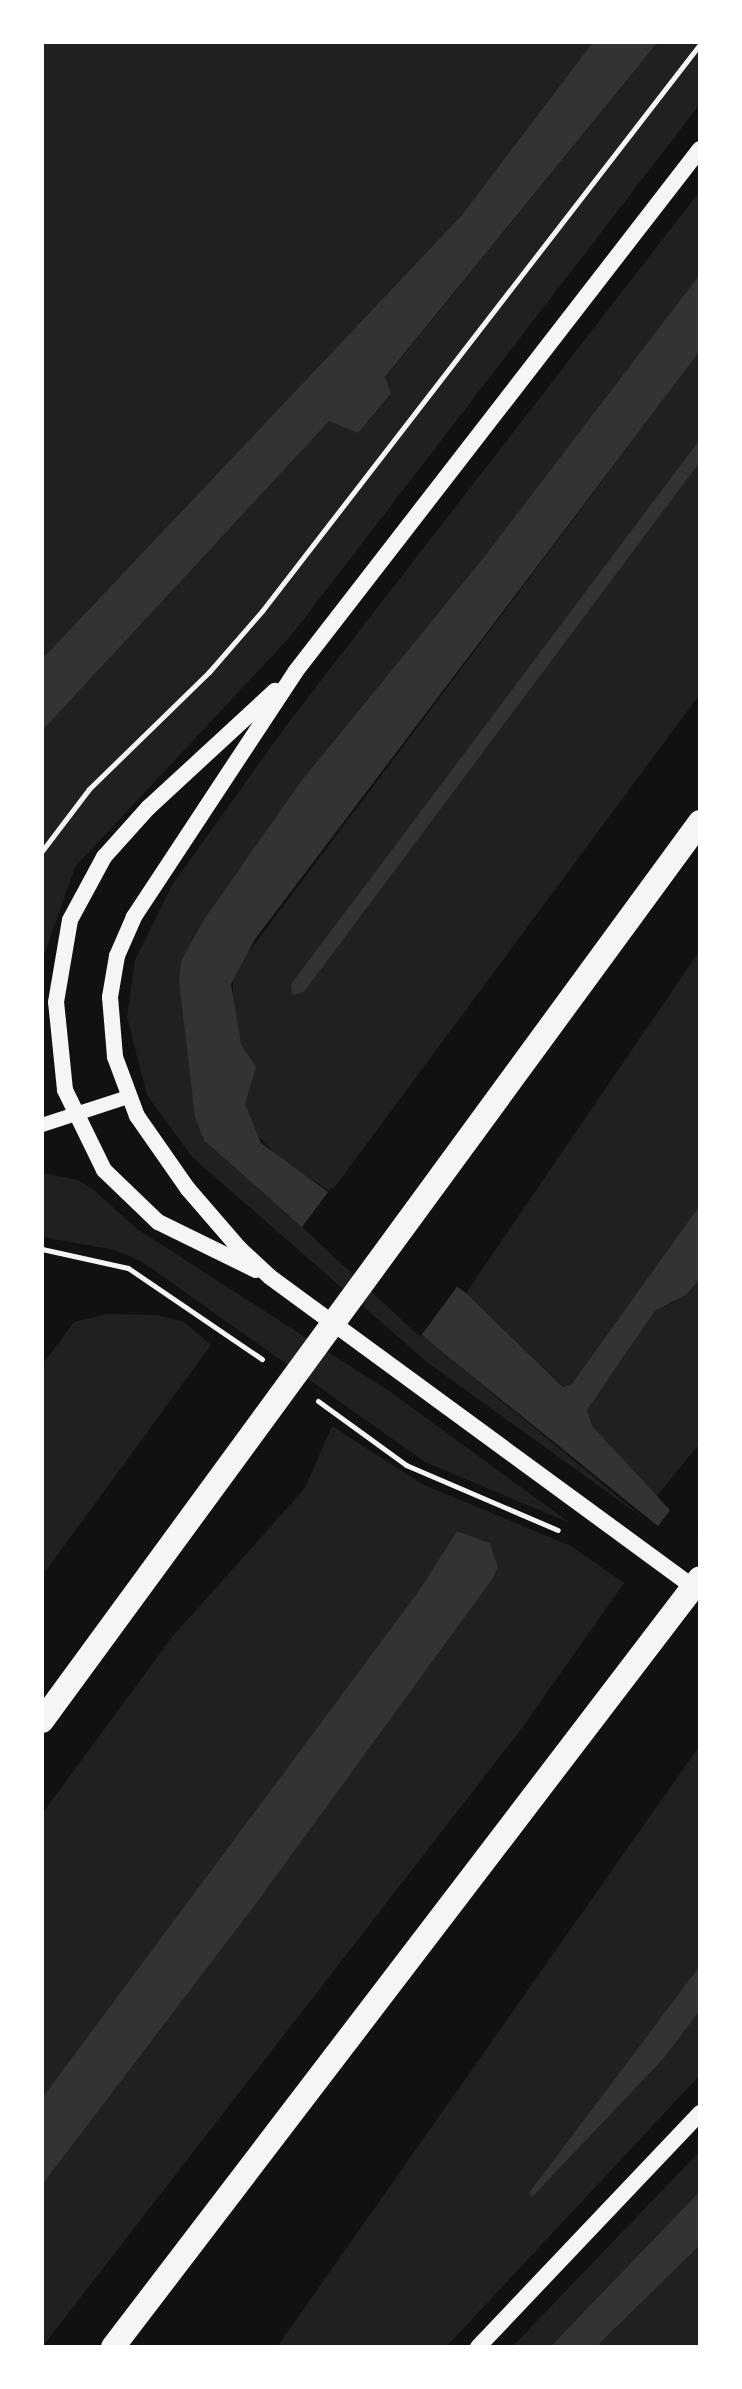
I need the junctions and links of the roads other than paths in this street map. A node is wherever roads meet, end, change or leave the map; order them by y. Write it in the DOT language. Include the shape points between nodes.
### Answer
graph roads {
  1 [pos="700,149"];
  2 [pos="296,671"];
  3 [pos="700,822"];
  4 [pos="128,1097"];
  5 [pos="74,1115"];
  6 [pos="42,1125"];
  7 [pos="270,1277"];
  8 [pos="700,1578"];
  9 [pos="700,1592"];
  10 [pos="42,1721"];
  11 [pos="700,2113"];
  12 [pos="113,2347"];
  13 [pos="478,2347"];
  1 -- 2 [label="main road"];
  2 -- 4 [label="main road" via="177,847 125,936 113,974 110,1020"];
  2 -- 5 [label="main road" via="131,824 77,901 59,959 56,1002 60,1070"];
  3 -- 10 [label="highway"];
  4 -- 5 [label="street"];
  4 -- 7 [label="main road" via="188,1189"];
  5 -- 6 [label="street"];
  5 -- 7 [label="main road" via="104,1170 142,1210"];
  7 -- 9 [label="main road"];
  8 -- 12 [label="highway"];
  11 -- 13 [label="main road"];
}
